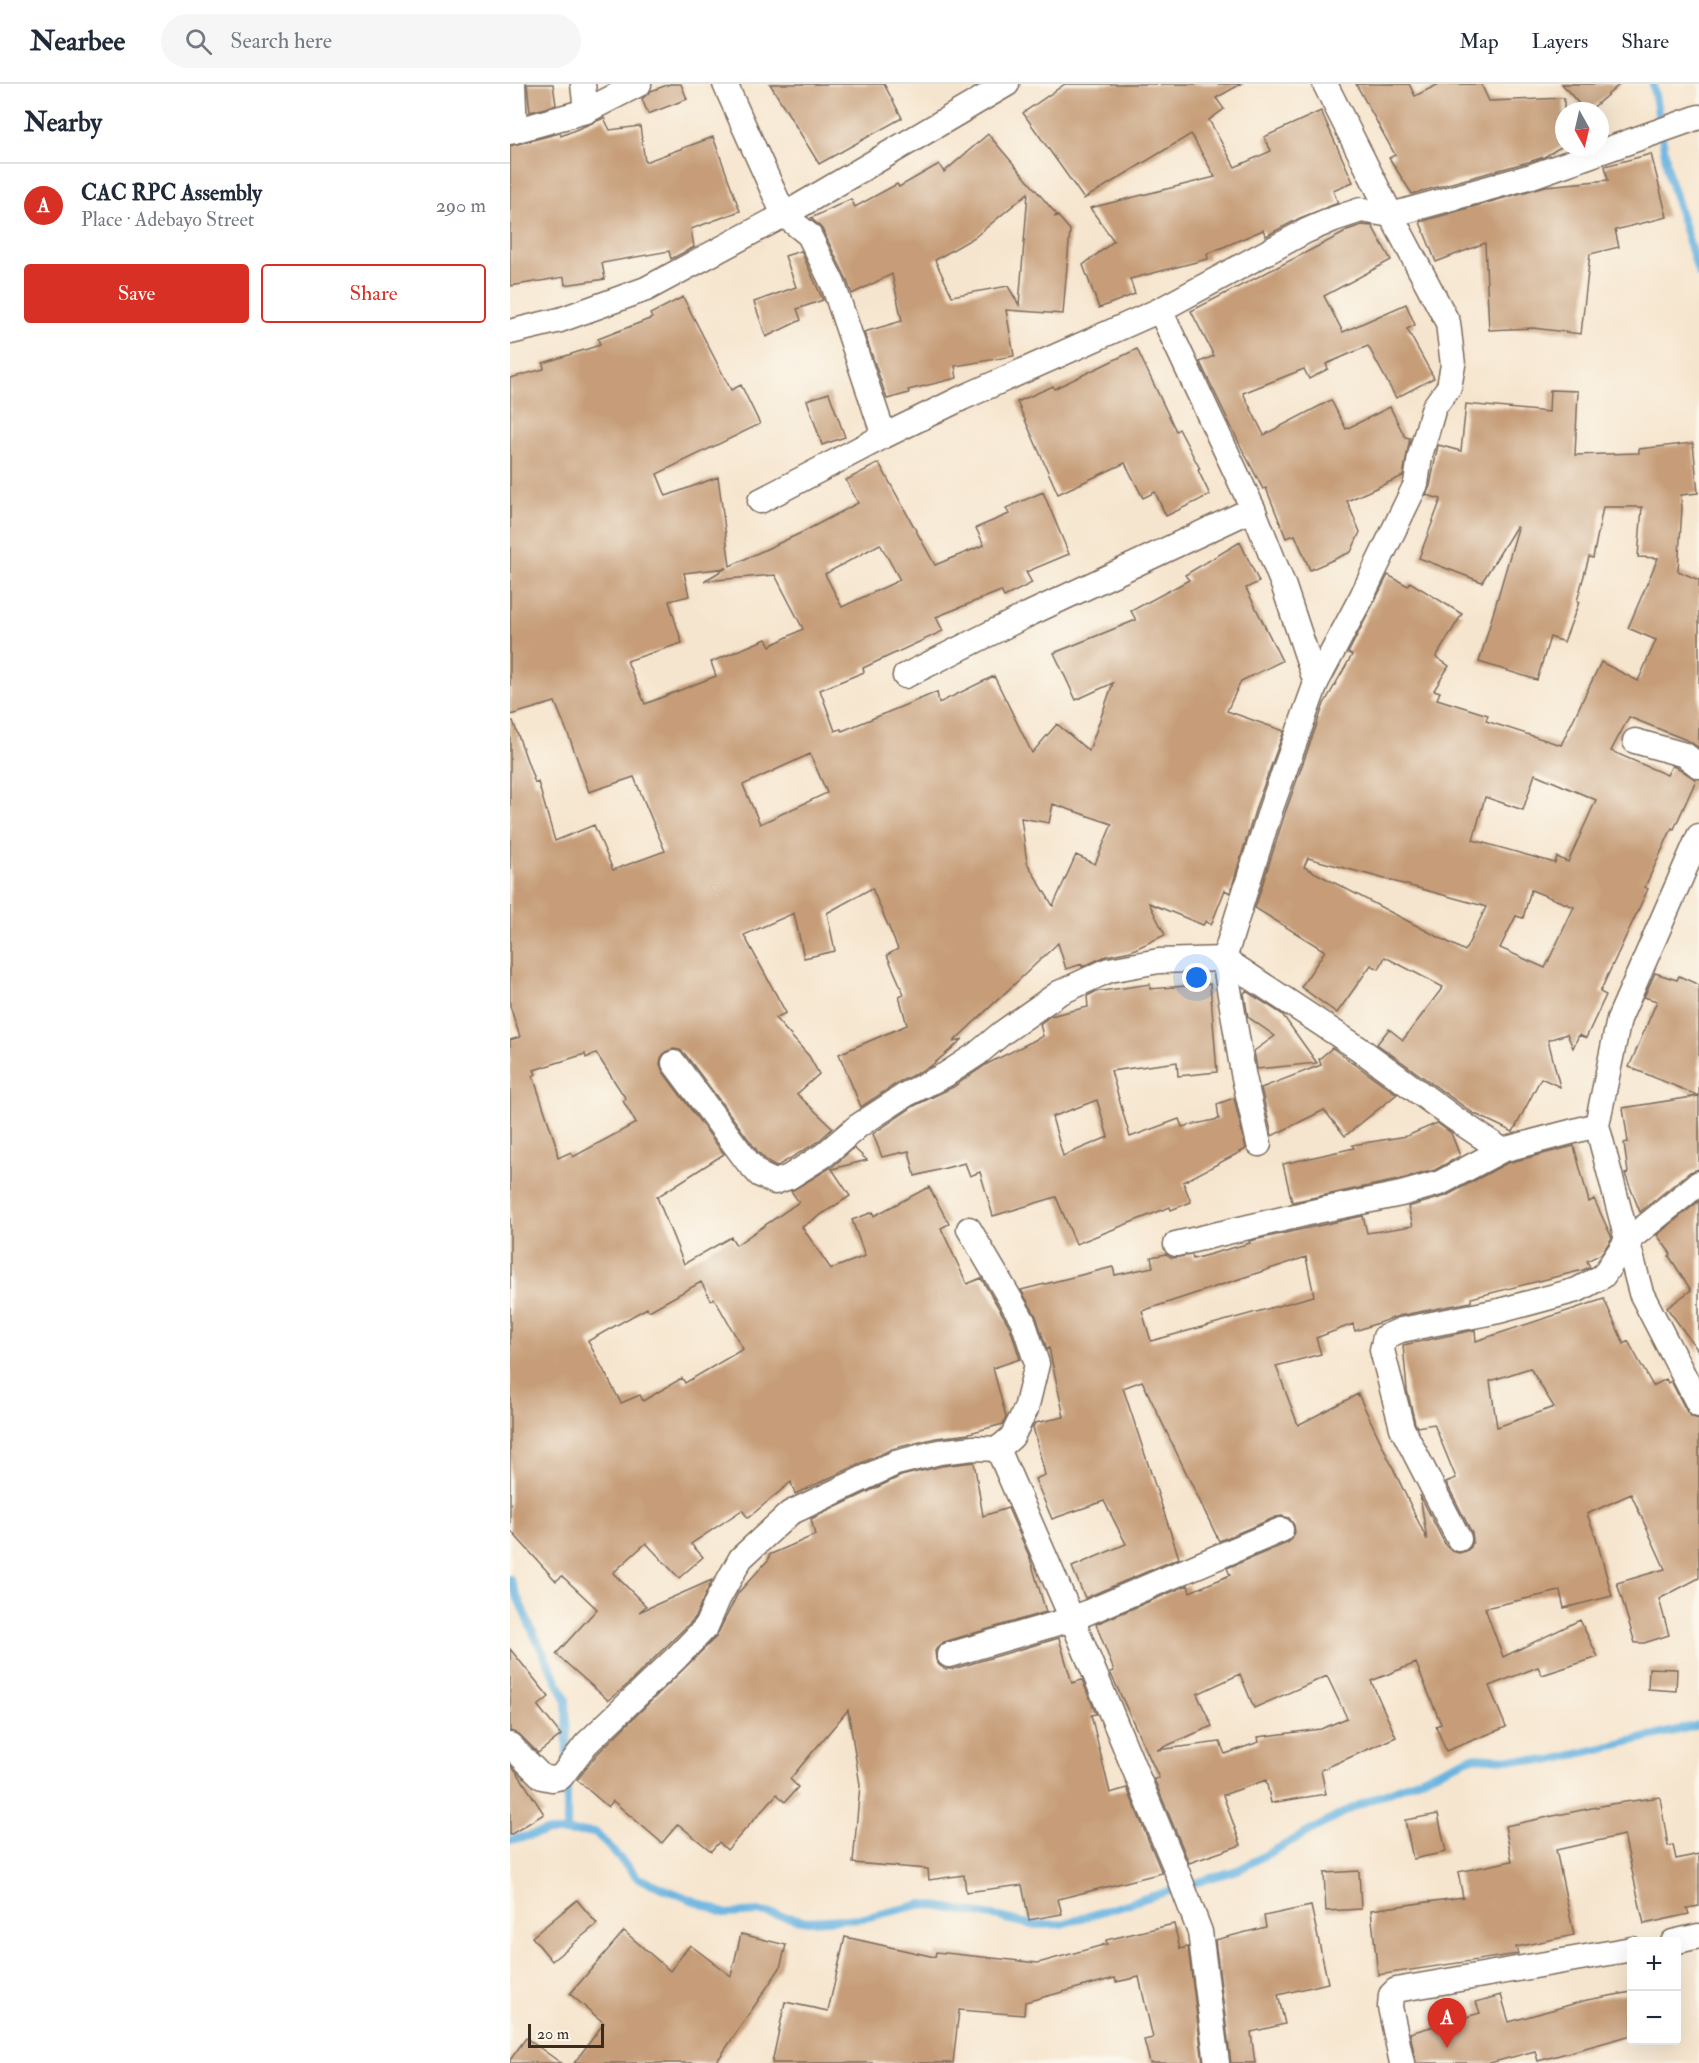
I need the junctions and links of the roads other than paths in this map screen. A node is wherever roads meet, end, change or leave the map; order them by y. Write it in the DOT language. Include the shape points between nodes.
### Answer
graph roads {
  1 [pos="513,84"];
  2 [pos="583,84"];
  3 [pos="639,84"];
  4 [pos="725,84"];
  5 [pos="1007,84"];
  6 [pos="1325,84"];
  7 [pos="586,111"];
  8 [pos="1699,117"];
  9 [pos="512,132"];
  10 [pos="784,215"];
  11 [pos="1391,215"];
  12 [pos="1160,310"];
  13 [pos="510,332"];
  14 [pos="884,436"];
  15 [pos="760,501"];
  16 [pos="1253,509"];
  17 [pos="905,676"];
  18 [pos="1316,682"];
  19 [pos="1635,741"];
  20 [pos="1699,766"];
  21 [pos="1699,836"];
  22 [pos="1224,958"];
  23 [pos="674,1063"];
  24 [pos="1597,1125"];
  25 [pos="1259,1144"];
  26 [pos="1502,1149"];
  27 [pos="1699,1183"];
  28 [pos="969,1229"];
  29 [pos="1626,1242"];
  30 [pos="1176,1244"];
  31 [pos="1699,1405"];
  32 [pos="998,1449"];
  33 [pos="1281,1530"];
  34 [pos="1459,1539"];
  35 [pos="1072,1619"];
  36 [pos="949,1655"];
  37 [pos="510,1745"];
  38 [pos="1699,1936"];
  39 [pos="1681,1939"];
  40 [pos="1627,1950"];
  41 [pos="1217,2063"];
  42 [pos="1402,2063"];
  1 -- 9 [label="street"];
  2 -- 7 [label="street"];
  3 -- 7 [label="street"];
  4 -- 10 [label="street"];
  5 -- 10 [label="street"];
  6 -- 11 [label="street"];
  7 -- 9 [label="street"];
  8 -- 11 [label="street" via="1532,176"];
  10 -- 13 [label="street" via="646,289 560,320"];
  10 -- 14 [label="street" via="808,234 833,284"];
  11 -- 12 [label="street" via="1361,210 1334,219"];
  11 -- 18 [label="street" via="1448,323 1453,365 1449,387 1434,407 1416,484"];
  12 -- 14 [label="street"];
  12 -- 16 [label="street"];
  14 -- 15 [label="street"];
  16 -- 17 [label="street"];
  16 -- 18 [label="street"];
  18 -- 22 [label="street"];
  19 -- 20 [label="street" via="1685,755"];
  21 -- 24 [label="street" via="1619,1019"];
  22 -- 23 [label="street" via="1159,961 1109,970 1059,993 977,1054 907,1094 858,1126 824,1155 775,1182 760,1175 747,1161"];
  22 -- 25 [label="street"];
  22 -- 26 [label="street"];
  24 -- 26 [label="street"];
  24 -- 29 [label="street"];
  26 -- 30 [label="street" via="1440,1183"];
  27 -- 29 [label="street"];
  28 -- 32 [label="street" via="1023,1321 1037,1364 1026,1408 1012,1437"];
  29 -- 31 [label="street" via="1641,1293"];
  29 -- 34 [label="street" via="1603,1276 1577,1290 1385,1337 1382,1350 1402,1428"];
  32 -- 35 [label="street"];
  32 -- 37 [label="street" via="939,1452 896,1463 790,1513 741,1558 706,1628 586,1744 561,1777 542,1777"];
  33 -- 35 [label="street"];
  35 -- 36 [label="street"];
  35 -- 41 [label="street" via="1200,1932"];
  38 -- 39 [label="street"];
  40 -- 42 [label="street" via="1396,1990 1391,1995 1390,2007"];
}
